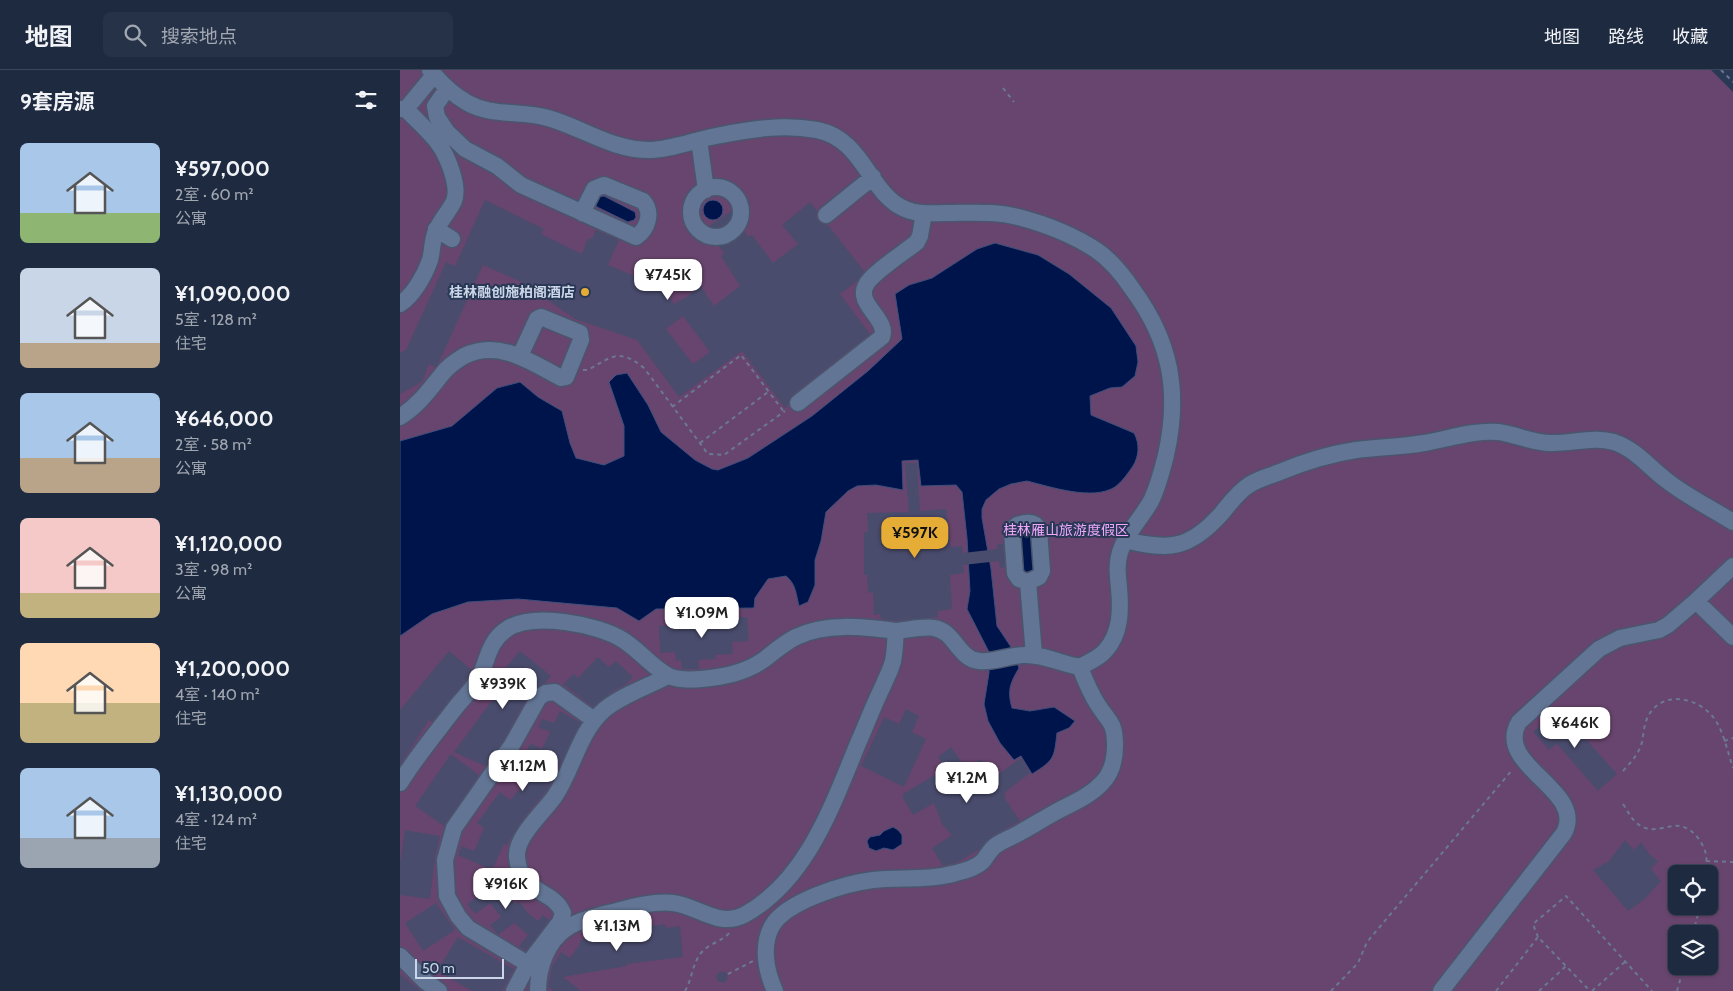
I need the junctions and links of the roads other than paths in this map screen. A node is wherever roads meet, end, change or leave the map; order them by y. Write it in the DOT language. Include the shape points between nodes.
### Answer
graph roads {
  1 [pos="432,73"];
  2 [pos="447,88"];
  3 [pos="403,109"];
  4 [pos="699,140"];
  5 [pos="872,176"];
  6 [pos="706,190"];
  7 [pos="582,213"];
  8 [pos="924,213"];
  9 [pos="826,215"];
  10 [pos="436,229"];
  11 [pos="452,239"];
  12 [pos="400,304"];
  13 [pos="520,356"];
  14 [pos="798,403"];
  15 [pos="400,417"];
  16 [pos="1733,522"];
  17 [pos="1125,540"];
  18 [pos="1733,566"];
  19 [pos="1028,582"];
  20 [pos="1696,601"];
  21 [pos="896,631"];
  22 [pos="1733,637"];
  23 [pos="1034,655"];
  24 [pos="1080,667"];
  25 [pos="668,676"];
  26 [pos="594,720"];
  27 [pos="400,784"];
  28 [pos="765,900"];
  29 [pos="780,916"];
  30 [pos="400,956"];
  31 [pos="528,964"];
  32 [pos="439,991"];
  33 [pos="514,991"];
  34 [pos="538,991"];
  35 [pos="775,991"];
  36 [pos="1441,991"];
  1 -- 2 [label="lane"];
  1 -- 3 [label="lane"];
  2 -- 4 [label="lane" via="466,102 492,112 546,117 627,147 662,149"];
  2 -- 7 [label="lane" via="435,106 437,117 465,149 497,166 521,185"];
  3 -- 10 [label="lane" via="438,143 449,163 455,184 454,200"];
  4 -- 5 [label="lane" via="768,127 822,131 835,136 852,150"];
  4 -- 6 [label="lane"];
  5 -- 8 [label="lane" via="896,204"];
  5 -- 9 [label="lane"];
  8 -- 14 [label="lane" via="917,242 865,286 864,297 883,329 882,337"];
  8 -- 17 [label="lane" via="990,213 1046,226 1096,250 1111,262 1141,300 1155,326 1171,376 1172,428 1151,501"];
  10 -- 11 [label="lane"];
  10 -- 12 [label="lane" via="430,262 415,288"];
  13 -- 13 [label="lane" via="561,378 567,376 581,336 544,317 537,319"];
  13 -- 15 [label="lane" via="503,350 489,350 465,356 449,366 422,400"];
  16 -- 17 [label="lane" via="1667,480 1630,449 1614,442 1550,443 1487,432 1325,456 1249,485 1208,528 1184,544 1162,547"];
  17 -- 24 [label="lane" via="1117,568 1120,601 1117,633 1104,653"];
  18 -- 20 [label="lane"];
  19 -- 23 [label="lane"];
  20 -- 22 [label="lane"];
  20 -- 36 [label="lane" via="1659,630 1628,636 1606,645 1516,726 1516,748 1565,807 1567,828"];
  21 -- 23 [label="lane" via="933,627 944,631 964,654 980,661"];
  21 -- 25 [label="lane" via="868,627 814,631 797,636 764,659 730,676 695,680"];
  21 -- 28 [label="lane" via="893,663 820,831 793,872"];
  23 -- 24 [label="lane"];
  24 -- 29 [label="lane" via="1098,705 1108,716 1115,736 1112,766 1099,786 996,845 980,863 969,869 925,879 860,882 811,898"];
  25 -- 26 [label="lane" via="614,703"];
  25 -- 27 [label="lane" via="632,646 608,632 551,622 527,622 507,628 487,653 478,680"];
  26 -- 31 [label="lane" via="560,788 518,847 519,867 526,881 555,902 563,913 562,919"];
  26 -- 31 [label="lane" via="555,692 539,697 512,745 454,828 445,860 446,896 458,916 468,928"];
  28 -- 29 [label="lane"];
  28 -- 34 [label="lane" via="730,920 681,905 662,903 620,910 576,924 561,933 546,954"];
  29 -- 35 [label="lane" via="772,925 765,958"];
  30 -- 32 [label="lane"];
  31 -- 33 [label="lane"];
}
